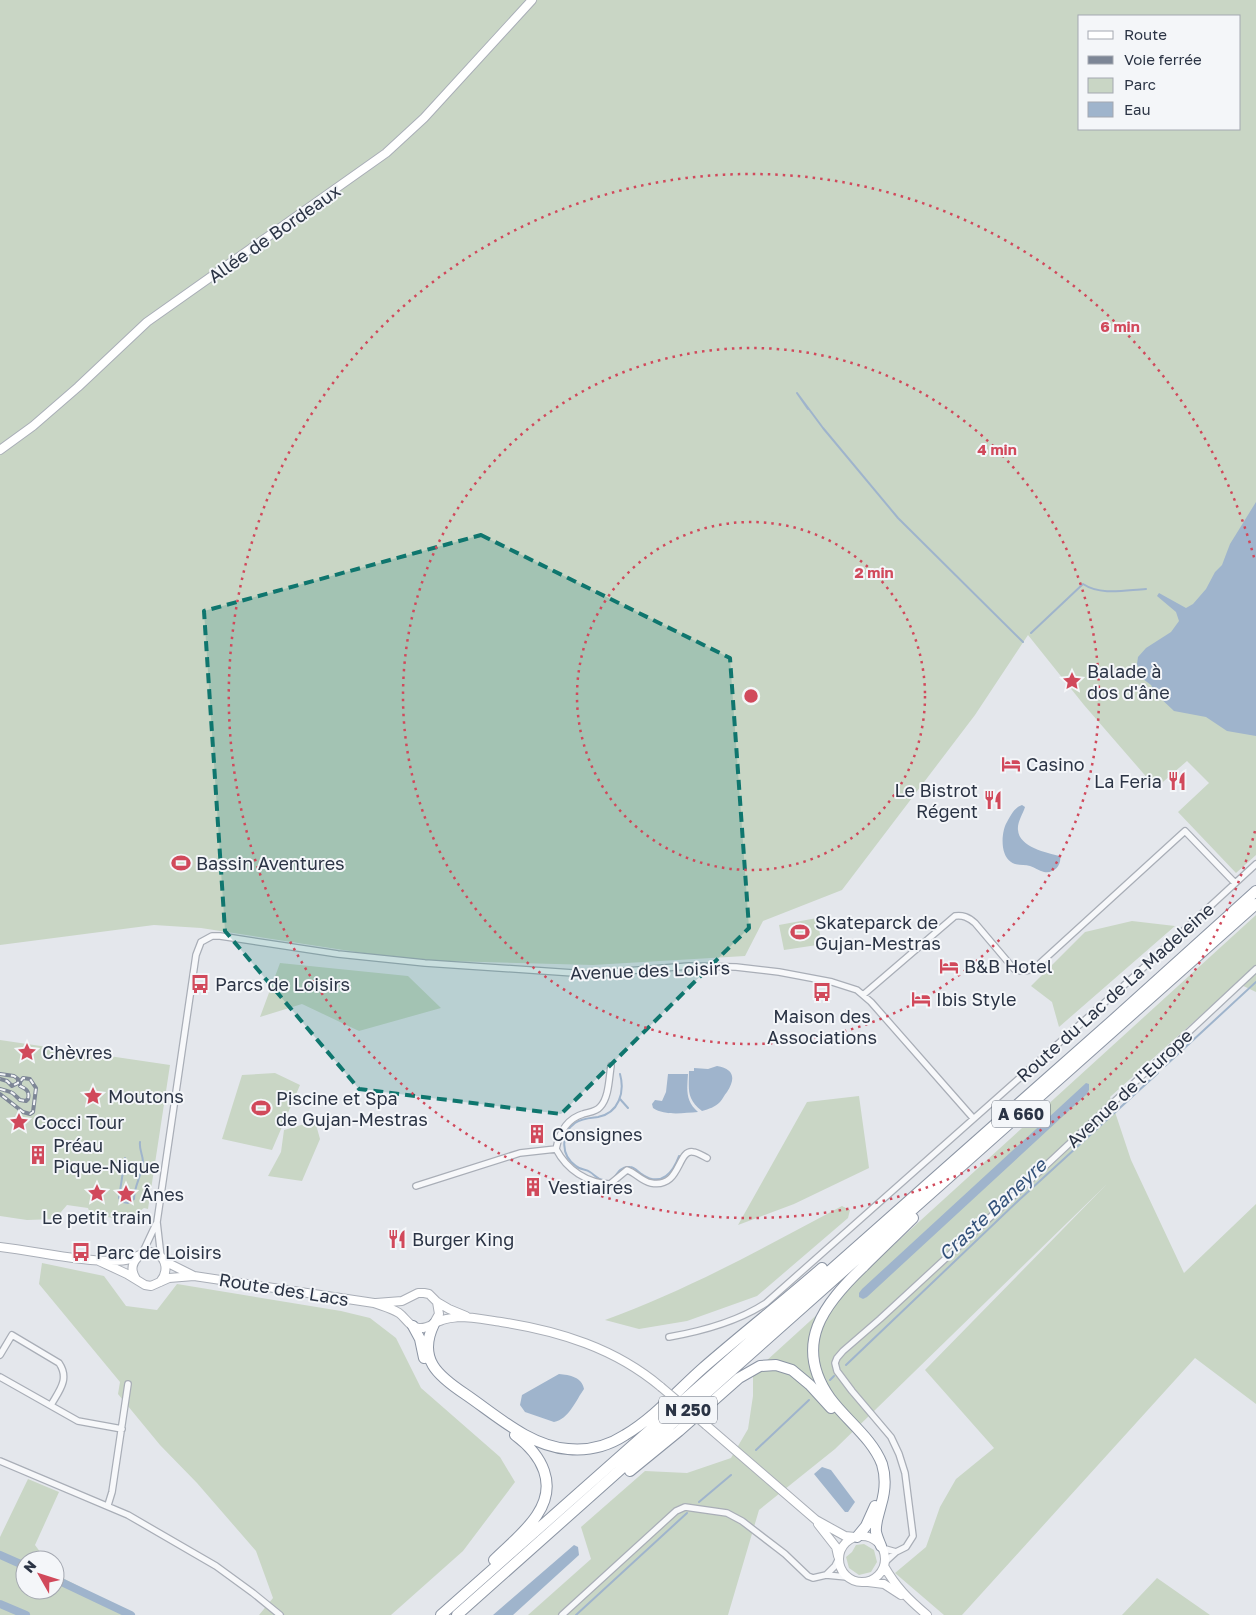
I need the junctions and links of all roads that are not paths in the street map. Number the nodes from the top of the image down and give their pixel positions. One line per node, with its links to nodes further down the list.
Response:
1 (532, 0): 2 (main road, Allée de Bordeaux)
2 (0, 450)
3 (1256, 864): 4 (street, Route du Lac de La Madeleine)
4 (1235, 883): 8 (street); 11 (street, Route du Lac de La Madeleine)
5 (1256, 891): 15 (highway, A 660)
6 (1256, 904): 10 (highway, A 660)
7 (1256, 969): 43 (street, Avenue de l'Europe)
8 (863, 995): 11 (street); 16 (street, Avenue des Loisirs)
9 (611, 1066): 12 (street)
10 (1049, 1089): 29 (highway, A 660); 42 (highway)
11 (973, 1118): 31 (street, Route du Lac de La Madeleine)
12 (556, 1149): 13 (street); 14 (street)
13 (707, 1158)
14 (416, 1186)
15 (902, 1206): 30 (highway); 52 (highway, A 660)
16 (157, 1222): 18 (street, Avenue des Loisirs); 19 (street, Avenue des Loisirs)
17 (0, 1247): 20 (main road, Route des Lacs)
18 (140, 1255): 19 (main road, Route des Lacs); 20 (main road, Route des Lacs); 22 (main road)
19 (162, 1259): 21 (main road, Route des Lacs); 23 (main road)
20 (99, 1261): 22 (main road, Route des Lacs)
21 (194, 1276): 23 (main road, Route des Lacs); 26 (main road, Route des Lacs)
22 (136, 1279): 23 (main road, Route des Lacs)
23 (160, 1282)
24 (408, 1299): 25 (main road, Route des Lacs); 26 (main road, Route des Lacs); 28 (main road)
25 (437, 1302): 27 (main road, Route des Lacs); 30 (main road)
26 (374, 1303): 28 (main road, Route des Lacs)
27 (472, 1318): 30 (main road, Route des Lacs); 40 (main road, Route des Lacs, bridge)
28 (409, 1322): 30 (main road, Route des Lacs); 51 (highway)
29 (785, 1323): 38 (highway, N 250)
30 (434, 1324)
31 (670, 1337)
32 (0, 1355): 35 (street)
33 (0, 1377): 35 (street)
34 (128, 1384): 36 (street)
35 (50, 1405): 36 (street)
36 (122, 1429): 39 (street)
37 (0, 1461): 39 (street)
38 (591, 1496): 41 (highway); 53 (highway, N 250)
39 (108, 1505): 50 (street)
40 (816, 1520): 41 (main road, Route des Lacs); 44 (main road, Route des Lacs)
41 (856, 1537): 42 (main road); 44 (main road)
42 (881, 1547): 43 (street); 45 (main road)
43 (896, 1552): 45 (street, Avenue de l'Europe)
44 (839, 1558): 46 (street); 47 (main road)
45 (884, 1564): 48 (main road); 49 (main road)
46 (826, 1575): 47 (street); 54 (street)
47 (847, 1577): 48 (main road)
48 (866, 1582): 49 (main road)
49 (911, 1601): 55 (main road)
50 (280, 1615)
51 (436, 1615)
52 (440, 1615)
53 (457, 1615)
54 (562, 1615)
55 (927, 1615)

